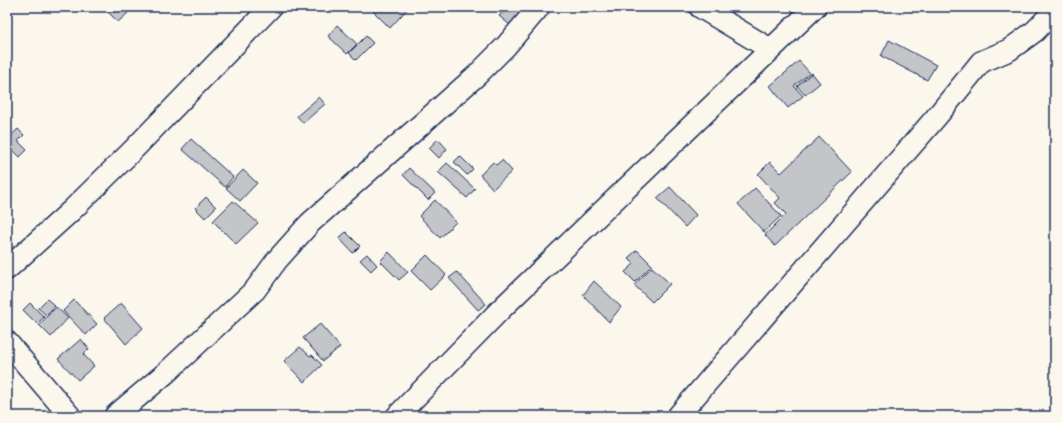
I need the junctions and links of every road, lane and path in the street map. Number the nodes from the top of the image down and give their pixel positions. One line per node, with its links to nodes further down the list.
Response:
1 (271, 7): 7 (street)
2 (539, 7): 10 (street)
3 (700, 7): 6 (street)
4 (815, 7): 6 (street)
5 (1055, 10): 12 (street)
6 (770, 49): 11 (street)
7 (7, 269)
8 (7, 342): 9 (street)
9 (70, 416)
10 (115, 416)
11 (398, 416)
12 (678, 416)

